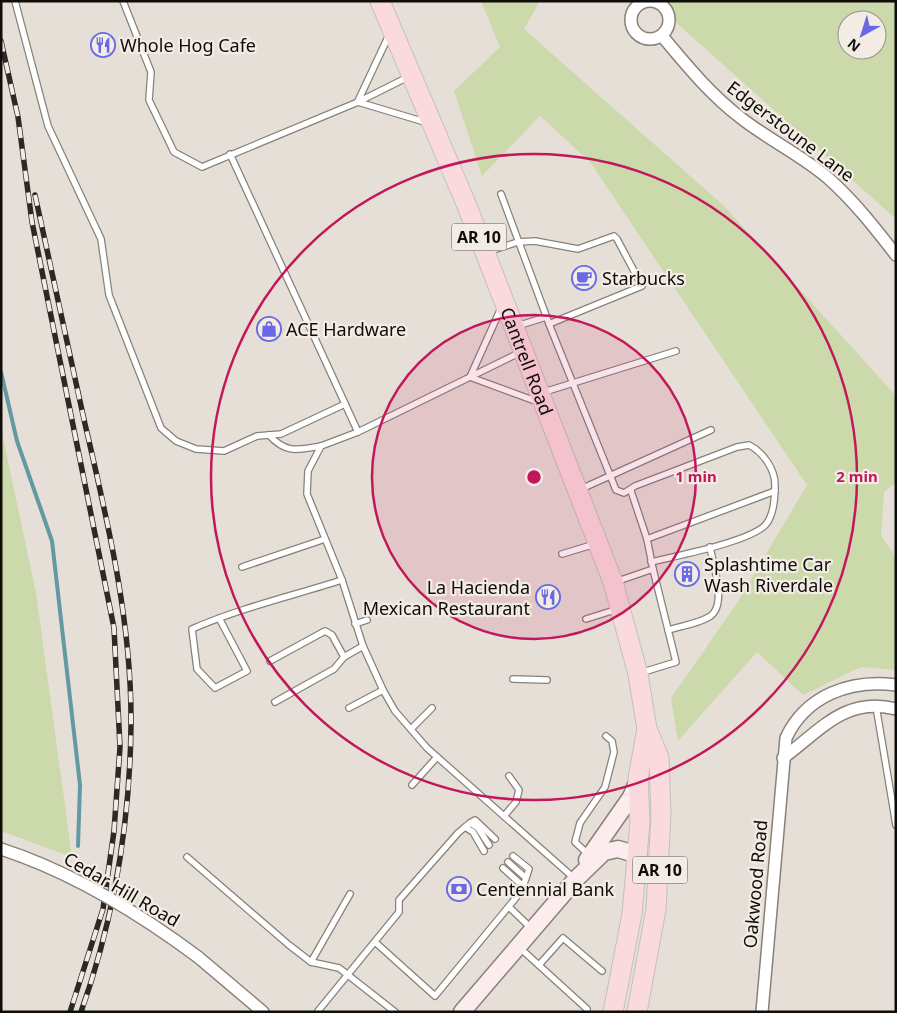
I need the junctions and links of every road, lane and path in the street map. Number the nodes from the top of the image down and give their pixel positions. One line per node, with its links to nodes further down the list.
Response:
1 (16, 1): 26 (lane)
2 (123, 1): 9 (lane)
3 (380, 1): 4 (main road, Cantrell Road / AR 10)
4 (392, 28): 6 (main road, Cantrell Road / AR 10); 7 (lane)
5 (662, 36): 13 (street, Edgerstoune Lane)
6 (413, 75): 7 (lane); 8 (main road, Cantrell Road / AR 10)
7 (358, 102): 8 (lane); 9 (lane)
8 (432, 124): 12 (main road, Cantrell Road / AR 10)
9 (230, 154): 23 (lane)
10 (502, 194): 11 (lane)
11 (518, 242): 12 (lane); 15 (lane); 16 (lane)
12 (485, 252): 14 (main road, Cantrell Road / AR 10)
13 (896, 255)
14 (504, 301): 17 (main road, Cantrell Road / AR 10); 20 (lane)
15 (546, 317): 16 (lane); 17 (lane)
16 (549, 324): 21 (lane)
17 (513, 328): 18 (main road, Cantrell Road / AR 10)
18 (523, 351): 20 (lane); 22 (main road, Cantrell Road / AR 10)
19 (676, 351): 21 (lane)
20 (470, 377): 22 (lane); 25 (lane)
21 (574, 384): 22 (lane); 28 (lane)
22 (541, 398): 31 (main road, Cantrell Road / AR 10)
23 (345, 404): 25 (lane); 26 (lane)
24 (711, 430): 28 (lane)
25 (358, 432): 27 (lane)
26 (269, 435): 27 (lane)
27 (321, 446): 32 (lane)
28 (609, 475): 29 (lane); 31 (lane)
29 (631, 491): 30 (lane); 33 (lane)
30 (775, 491): 33 (lane); 35 (lane)
31 (577, 492): 34 (main road, Cantrell Road / AR 10)
32 (325, 539): 38 (lane); 39 (lane)
33 (647, 539): 37 (lane)
34 (597, 543): 36 (lane); 40 (main road, Cantrell Road / AR 10)
35 (710, 547): 37 (lane); 46 (lane)
36 (562, 554)
37 (652, 565): 40 (lane); 46 (lane)
38 (242, 567)
39 (342, 580): 42 (lane); 45 (lane)
40 (612, 582): 41 (main road, Cantrell Road / AR 10)
41 (620, 608): 43 (lane); 50 (main road, Cantrell Road / AR 10)
42 (220, 618): 42 (lane)
43 (586, 619)
44 (368, 620): 45 (lane)
45 (355, 624): 47 (lane)
46 (668, 630): 50 (lane)
47 (363, 646): 48 (lane); 54 (lane)
48 (344, 657): 49 (lane); 55 (lane)
49 (270, 661)
50 (638, 674): 61 (main road, Cantrell Road / AR 10)
51 (513, 679): 52 (lane)
52 (546, 680)
53 (896, 685): 64 (street, Oakwood Road)
54 (382, 690): 57 (lane); 60 (lane)
55 (275, 702)
56 (876, 706): 59 (street); 64 (street); 70 (lane)
57 (349, 708)
58 (432, 708): 60 (lane)
59 (896, 709)
60 (411, 729): 63 (lane)
61 (647, 729): 66 (main road, Cantrell Road / AR 10); 99 (main road, Cantrell Road / AR 10)
62 (606, 736): 77 (lane)
63 (437, 757): 67 (lane); 68 (lane)
64 (783, 758): 100 (street, Oakwood Road)
65 (509, 776): 68 (lane)
66 (638, 778): 75 (main road, Cantrell Road / AR 10); 77 (street)
67 (412, 785)
68 (504, 816): 82 (lane)
69 (467, 825): 71 (lane); 72 (lane); 74 (lane); 87 (lane)
70 (896, 825)
71 (495, 839)
72 (489, 845)
73 (1, 849): 94 (street, Cedar Hill Road, bridge)
74 (484, 851)
75 (638, 855): 82 (street); 98 (main road, Cantrell Road / AR 10)
76 (513, 856): 81 (lane)
77 (590, 856): 82 (street)
78 (187, 857): 89 (lane)
79 (508, 862): 81 (lane)
80 (503, 868): 83 (lane)
81 (526, 878): 83 (lane)
82 (576, 879): 86 (street)
83 (524, 886): 85 (lane)
84 (350, 894): 89 (lane)
85 (509, 907): 86 (lane); 87 (lane)
86 (533, 929): 88 (street)
87 (375, 942): 92 (lane)
88 (518, 947): 90 (lane); 96 (street)
89 (311, 962): 92 (lane)
90 (539, 966): 91 (lane); 97 (lane)
91 (602, 971)
92 (349, 975): 93 (lane); 95 (lane)
93 (318, 1011)
94 (263, 1012)
95 (395, 1012)
96 (462, 1012)
97 (587, 1012)
98 (613, 1012)
99 (637, 1012)
100 (762, 1012)

